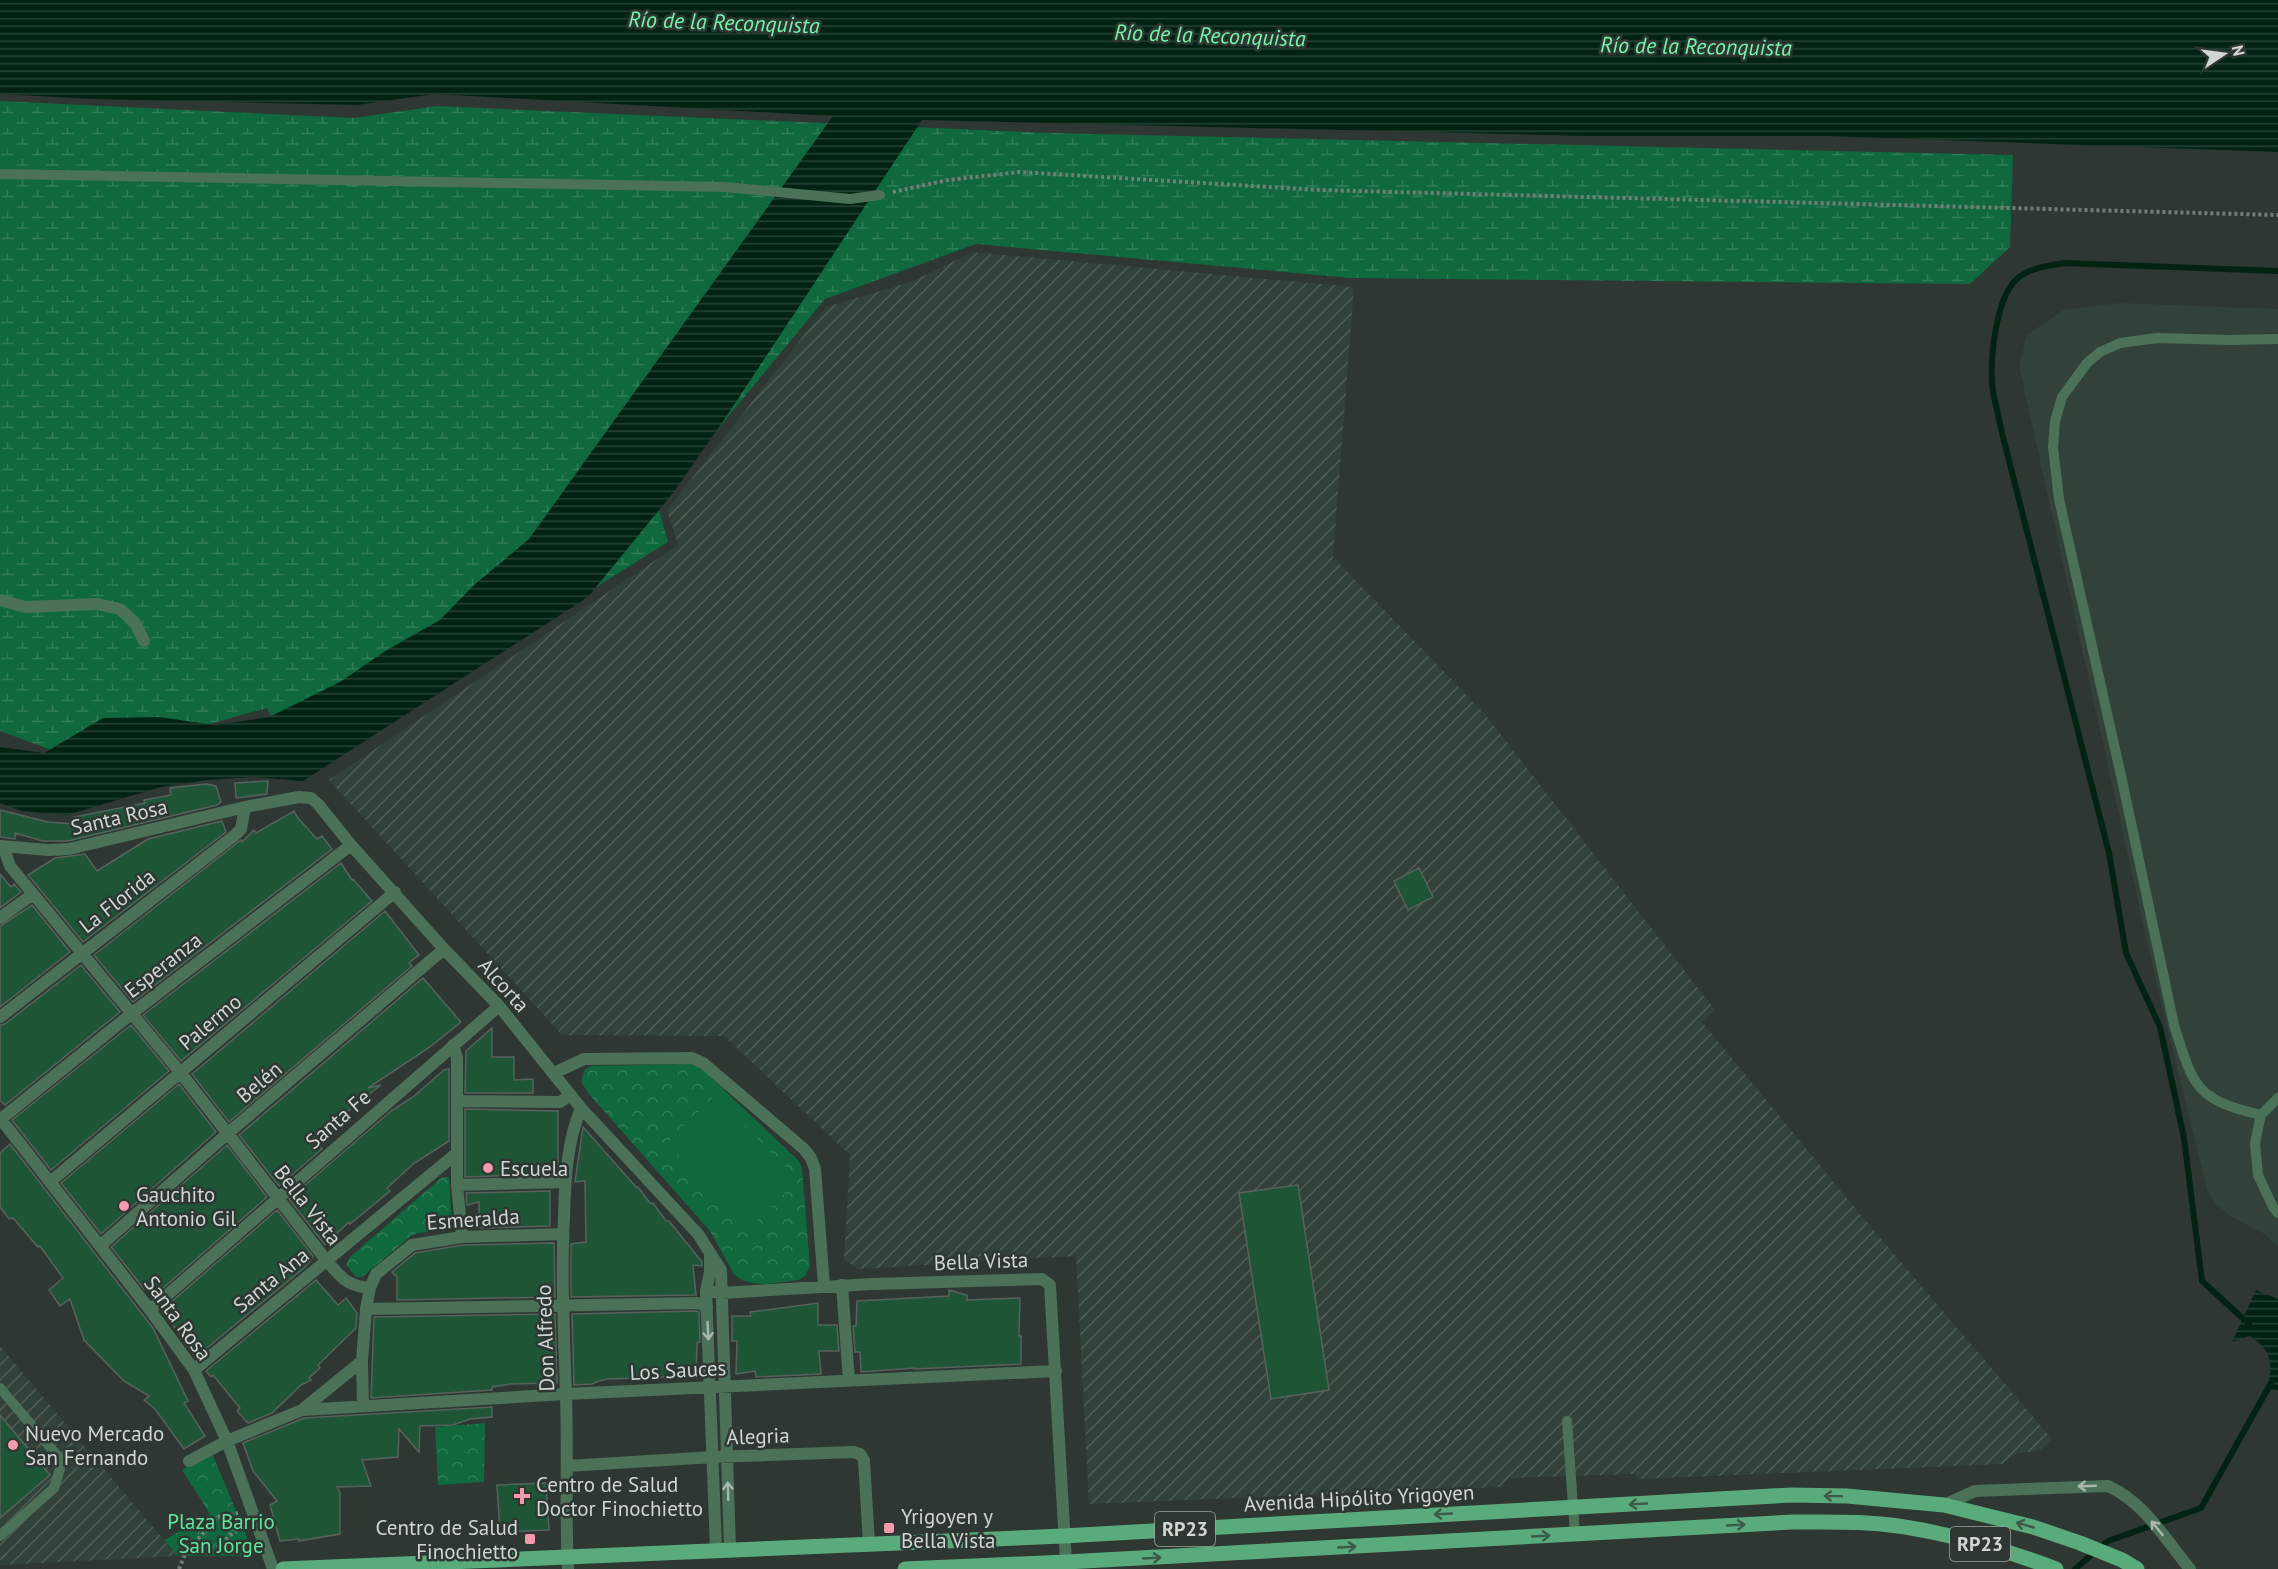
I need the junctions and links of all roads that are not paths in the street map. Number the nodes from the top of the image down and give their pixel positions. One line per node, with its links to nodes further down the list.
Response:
1 (0, 174): 2 (lane)
2 (880, 195)
3 (2278, 339): 24 (lane)
4 (0, 600): 5 (street)
5 (144, 641)
6 (245, 807): 7 (street, Alcorta); 8 (street, Santa Rosa); 13 (street, La Florida)
7 (351, 845): 9 (street, Alcorta); 15 (street, Esperanza)
8 (2, 846): 10 (street, Bella Vista)
9 (395, 892): 12 (street, Alcorta); 18 (street, Palermo)
10 (33, 894): 11 (street); 13 (street, Bella Vista)
11 (0, 918)
12 (444, 949): 14 (street, Alcorta); 26 (street, Belén)
13 (81, 954): 15 (street, Bella Vista); 16 (street, La Florida)
14 (499, 1006): 17 (street, Santa Fe); 19 (street, Alcorta)
15 (131, 1014): 18 (street, Bella Vista); 25 (street, Esperanza)
16 (0, 1017)
17 (453, 1045): 22 (street); 31 (street, Santa Fe)
18 (180, 1072): 26 (street, Bella Vista); 28 (street, Palermo)
19 (554, 1072): 20 (street, Alcorta); 38 (street)
20 (571, 1095): 22 (street); 23 (street, Alcorta)
21 (2278, 1098): 24 (lane)
22 (458, 1101): 27 (street)
23 (582, 1108): 29 (street, Don Alfredo); 36 (street, Alcorta)
24 (2260, 1115): 32 (lane)
25 (1, 1119): 28 (street, Santa Rosa)
26 (227, 1134): 31 (street, Bella Vista); 35 (street, Belén)
27 (457, 1153): 30 (street); 37 (street, Santa Ana)
28 (50, 1182): 35 (street, Santa Rosa)
29 (565, 1182): 30 (street); 33 (street, Don Alfredo)
30 (457, 1185): 34 (street)
31 (276, 1197): 37 (street, Bella Vista); 46 (street, Santa Fe)
32 (2278, 1213)
33 (563, 1234): 34 (street, Esmeralda); 43 (street, Don Alfredo)
34 (462, 1237): 40 (street, Esmeralda)
35 (100, 1246): 46 (street, Santa Rosa)
36 (709, 1252): 41 (street, Alcorta); 42 (street, Alcorta)
37 (326, 1260): 40 (street, Bella Vista); 48 (street, Santa Ana)
38 (824, 1286): 39 (street, Bella Vista); 42 (street, Bella Vista)
39 (842, 1286): 49 (street, Bella Vista); 50 (street)
40 (370, 1288): 45 (street)
41 (706, 1291): 42 (street, Bella Vista); 44 (street, Alcorta)
42 (721, 1293): 52 (street, Alcorta)
43 (562, 1305): 44 (street); 45 (street); 54 (street, Don Alfredo)
44 (707, 1307): 53 (street, Alcorta, one-way to 53)
45 (366, 1309): 47 (street)
46 (150, 1310): 48 (street, Santa Rosa)
47 (362, 1361): 55 (street); 56 (street, Los Sauces)
48 (194, 1370): 58 (street, Santa Rosa)
49 (1056, 1371): 50 (street, Los Sauces); 66 (street, Bella Vista)
50 (849, 1381): 52 (street, Los Sauces)
51 (0, 1388): 65 (lane)
52 (725, 1388): 53 (street, Los Sauces); 59 (street, Alcorta)
53 (710, 1389): 54 (street, Los Sauces); 59 (street, Alcorta)
54 (566, 1394): 55 (street, Los Sauces); 61 (street, Don Alfredo)
55 (363, 1405): 56 (street, Los Sauces)
56 (302, 1410): 58 (street, Los Sauces)
57 (1567, 1421): 63 (lane)
58 (227, 1441): 60 (street, Los Sauces); 71 (street, Santa Rosa)
59 (720, 1457): 61 (street, Alegria); 67 (street, Alegria); 68 (street, Alcorta)
60 (189, 1461)
61 (567, 1466): 70 (street, Don Alfredo)
62 (1944, 1505): 63 (main road, Avenida Hipólito Yrigoyen / RP23, one-way to 63); 75 (main road, Avenida Hipólito Yrigoyen / RP23, one-way to 62); 76 (street, one-way to 62)
63 (1574, 1507): 64 (lane); 66 (main road, Avenida Hipólito Yrigoyen / RP23, one-way to 66)
64 (1575, 1534): 69 (main road, RP23, one-way to 64); 74 (main road, RP23, one-way to 74)
65 (0, 1536)
66 (1063, 1536): 67 (main road, Avenida Hipólito Yrigoyen / RP23); 69 (street, Bella Vista)
67 (869, 1544): 68 (main road, Avenida Hipólito Yrigoyen / RP23)
68 (723, 1549): 70 (main road, Avenida Hipólito Yrigoyen / RP23)
69 (1066, 1562): 73 (main road, RP23)
70 (568, 1564): 72 (main road, Avenida Hipólito Yrigoyen / RP23)
71 (273, 1569)
72 (283, 1569)
73 (905, 1569)
74 (2056, 1569)
75 (2137, 1569)
76 (2190, 1569)

